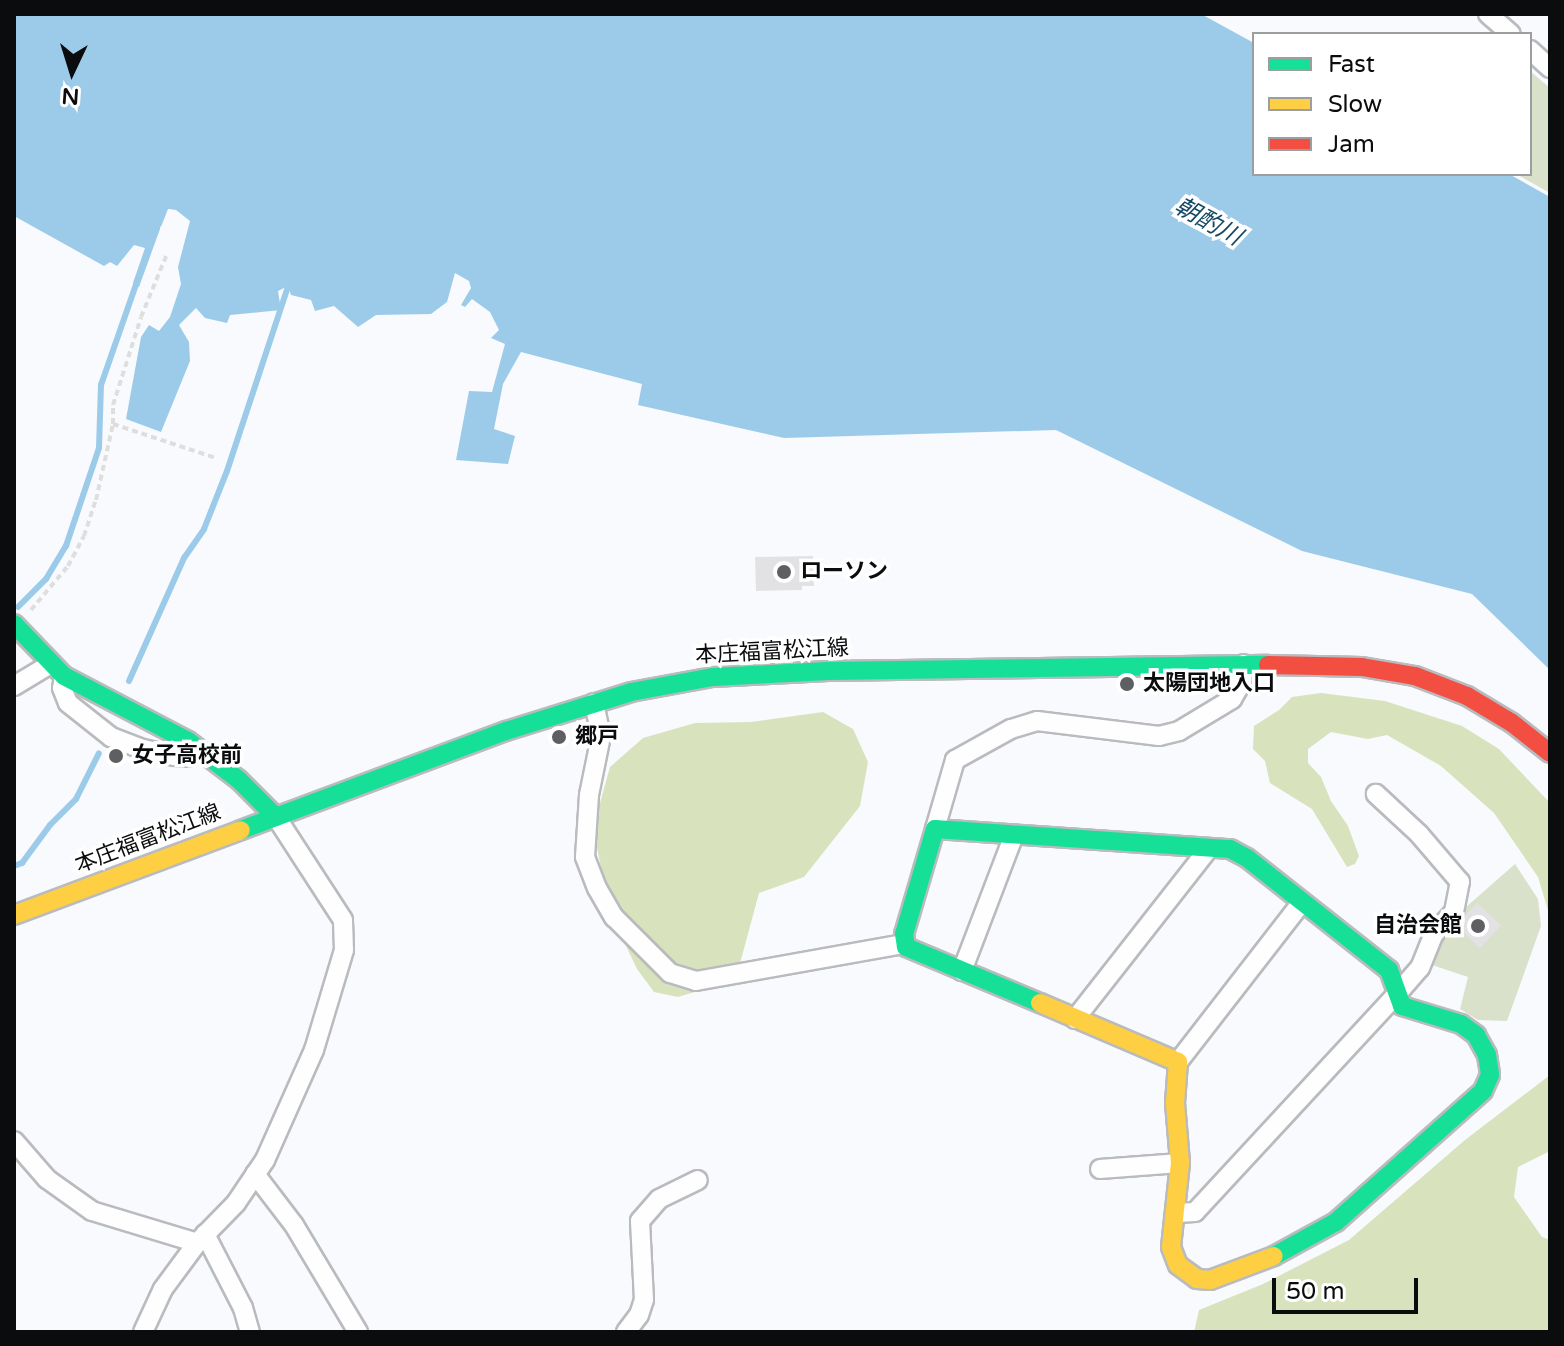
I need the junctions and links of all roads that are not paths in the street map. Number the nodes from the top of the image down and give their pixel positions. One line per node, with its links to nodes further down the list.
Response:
1 (1488, 14): 2 (street)
2 (1509, 32)
3 (1532, 52): 4 (street)
4 (1550, 68)
5 (15, 625): 7 (street)
6 (1244, 664): 9 (street, 本庄福富松江線); 11 (street, 本庄福富松江線); 14 (street)
7 (57, 671): 8 (street); 10 (street); 10 (street)
8 (14, 686)
9 (594, 703): 13 (street, 本庄福富松江線); 19 (street)
10 (203, 752): 13 (street)
11 (1550, 753)
12 (1376, 794): 21 (street)
13 (276, 817): 18 (street, 本庄福富松江線); 27 (street)
14 (935, 829): 15 (street); 19 (street)
15 (1014, 835): 16 (street); 20 (street)
16 (1209, 848): 17 (street); 22 (street)
17 (1302, 902): 21 (street); 23 (street)
18 (14, 915)
19 (903, 944): 20 (street)
20 (962, 971): 22 (street)
21 (1397, 994): 29 (street); 29 (street)
22 (1075, 1019): 23 (street)
23 (1178, 1062): 25 (street)
24 (14, 1141): 30 (street)
25 (1180, 1163): 26 (street); 29 (street)
26 (1100, 1169)
27 (255, 1174): 30 (street); 33 (street)
28 (698, 1180): 34 (street)
29 (1177, 1213)
30 (201, 1239): 31 (street); 32 (street)
31 (143, 1332)
32 (250, 1332)
33 (358, 1332)
34 (626, 1332)

